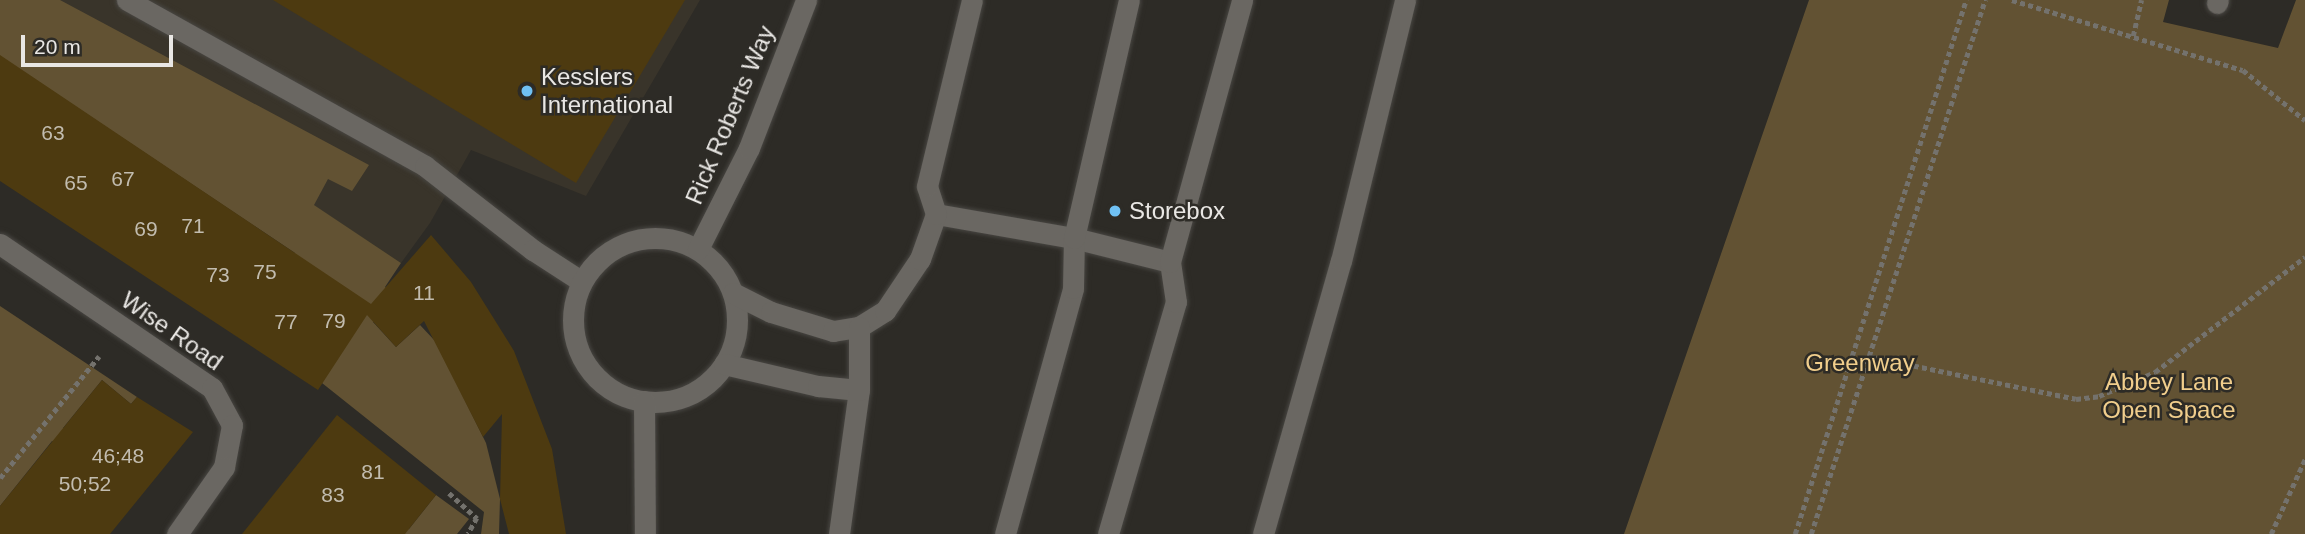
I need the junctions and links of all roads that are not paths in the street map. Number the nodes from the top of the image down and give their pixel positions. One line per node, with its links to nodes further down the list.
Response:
1 (127, 0): 12 (street)
2 (806, 0): 10 (street, Rick Roberts Way)
3 (972, 0): 7 (street)
4 (1129, 0): 8 (street)
5 (1242, 0): 11 (street)
6 (1405, 0): 23 (street)
7 (936, 214): 8 (street); 14 (street)
8 (1074, 239): 11 (street); 21 (street)
9 (0, 244): 18 (street, Wise Road)
10 (698, 249): 12 (street); 13 (street)
11 (1170, 262): 22 (street)
12 (581, 281): 17 (street)
13 (733, 293): 14 (street); 15 (street)
14 (859, 327): 16 (street)
15 (724, 364): 16 (street); 17 (street)
16 (859, 390): 20 (street)
17 (644, 401): 19 (street)
18 (177, 534)
19 (645, 534)
20 (839, 534)
21 (1005, 534)
22 (1108, 534)
23 (1263, 534)

